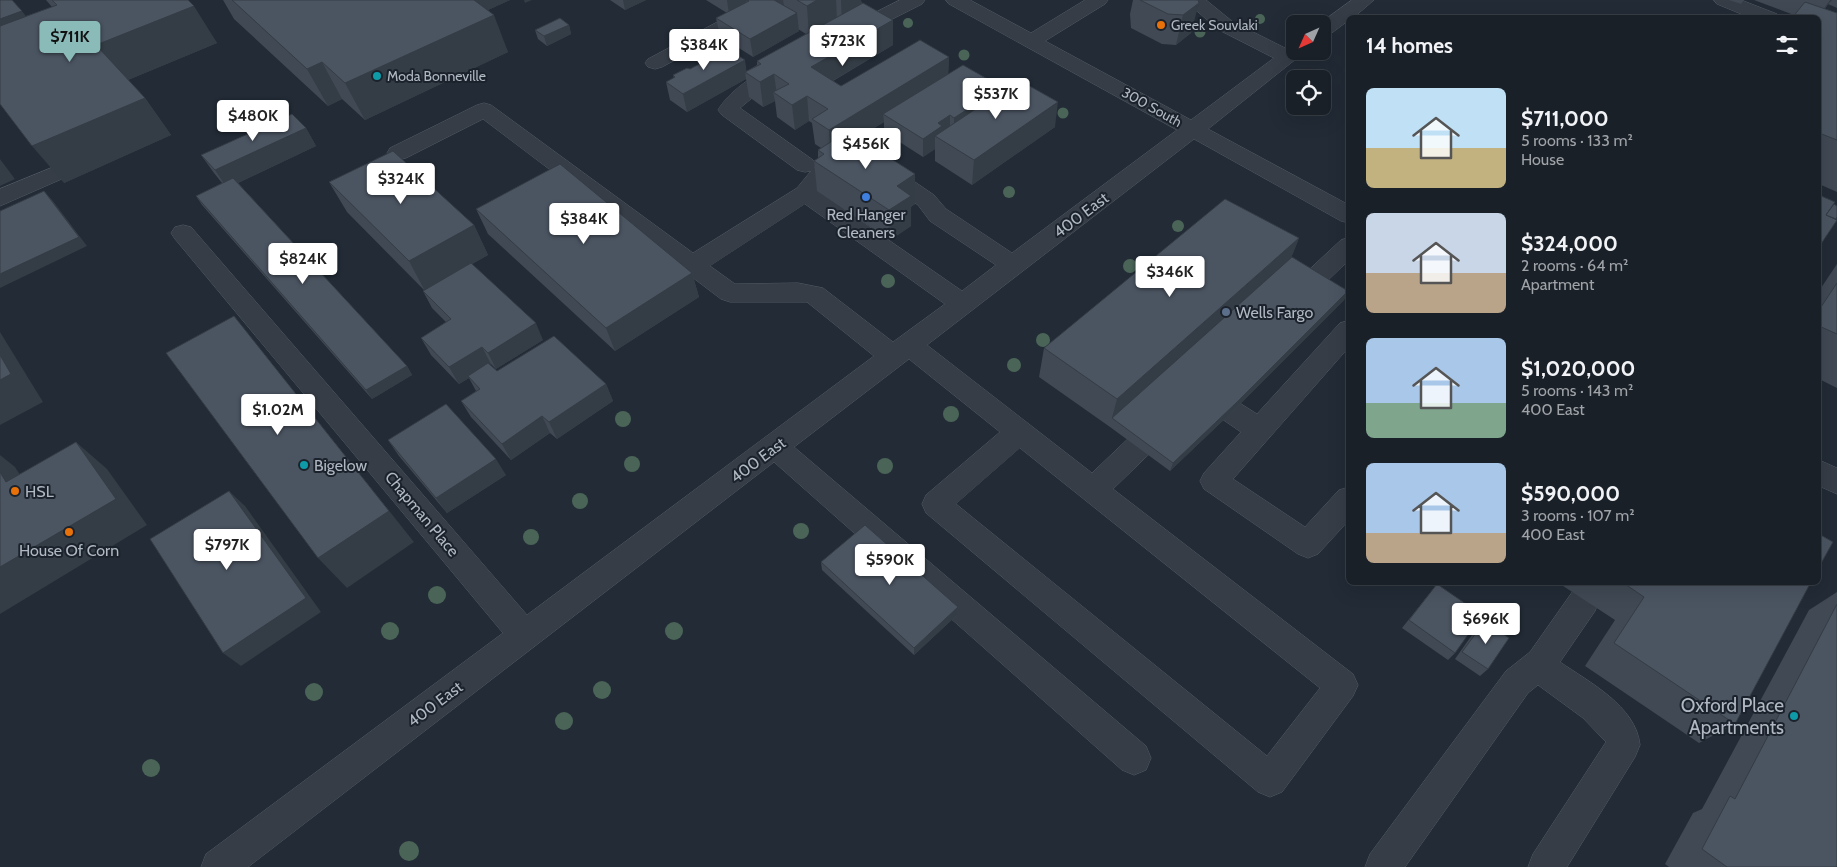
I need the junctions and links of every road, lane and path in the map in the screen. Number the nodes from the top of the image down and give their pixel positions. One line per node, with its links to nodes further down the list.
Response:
1 (785, 0): 14 (street)
2 (915, 0): 11 (street)
3 (956, 0): 10 (street, 300 South)
4 (1098, 0): 10 (street)
5 (1194, 0): 12 (street)
6 (1364, 0): 9 (street)
7 (1724, 0): 8 (street)
8 (1762, 15)
9 (1331, 24)
10 (1031, 41): 16 (street, 300 South)
11 (831, 44)
12 (1286, 51)
13 (1286, 59): 16 (street, 400 East)
14 (655, 63)
15 (796, 63): 18 (street)
16 (1192, 130): 22 (street, 300 South); 26 (street, 400 East)
17 (398, 153): 25 (street)
18 (805, 165)
19 (56, 173): 21 (street)
20 (805, 193): 25 (street); 26 (street); 27 (street)
21 (0, 198)
22 (1346, 213)
23 (183, 233): 39 (street, Chapman Place)
24 (1346, 249): 28 (street)
25 (693, 265): 30 (street)
26 (1014, 266): 27 (street, 400 East)
27 (963, 304): 30 (street, 400 East)
28 (1277, 315)
29 (1346, 333): 31 (street)
30 (901, 351): 32 (street); 33 (street, 400 East)
31 (1259, 430): 36 (street); 37 (street)
32 (1018, 432): 36 (street); 36 (street)
33 (775, 447): 39 (street, 400 East); 41 (street)
34 (1821, 473): 35 (street)
35 (1837, 482)
36 (1092, 490)
37 (1346, 503)
38 (1584, 600): 40 (street)
39 (525, 636): 42 (street, 400 East)
40 (1537, 665): 43 (street); 44 (street)
41 (1134, 758)
42 (219, 867)
43 (1383, 867)
44 (1546, 867)

